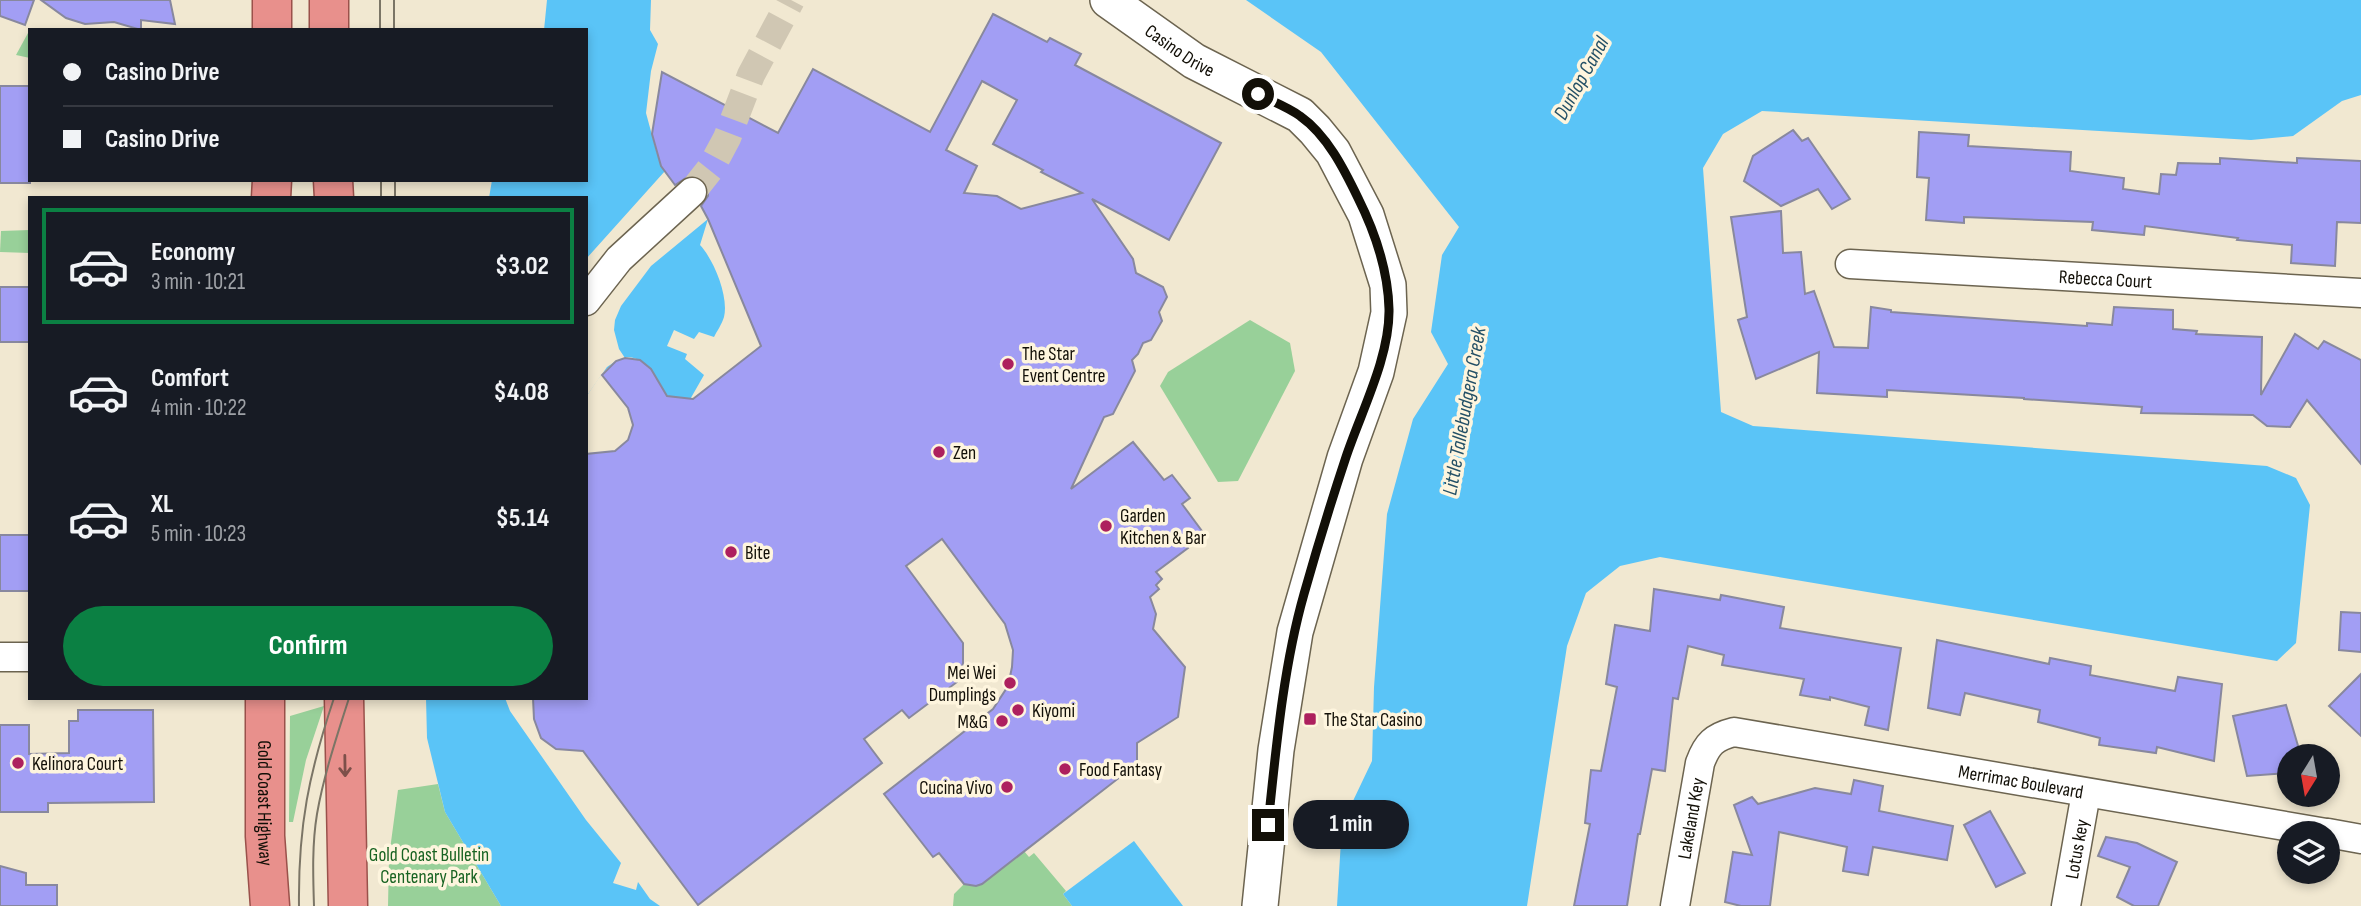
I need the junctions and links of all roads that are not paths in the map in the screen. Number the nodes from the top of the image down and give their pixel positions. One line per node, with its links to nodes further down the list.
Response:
1 (272, 0): 4 (highway)
2 (329, 0): 5 (highway)
3 (1108, 0): 21 (street, Casino Drive)
4 (272, 28)
5 (330, 28)
6 (692, 192): 9 (street)
7 (1850, 264): 8 (street, Rebecca Court)
8 (2361, 293)
9 (588, 299)
10 (0, 657): 11 (street)
11 (28, 657)
12 (265, 700): 19 (highway, Gold Coast Highway)
13 (344, 700): 20 (highway, one-way to 20)
14 (1718, 736): 15 (street, Merrimac Boulevard); 22 (street, Lakeland Key)
15 (2086, 793): 16 (street, Merrimac Boulevard); 23 (street, Lotus key)
16 (2277, 825)
17 (2340, 835): 18 (street, Merrimac Boulevard)
18 (2361, 839)
19 (270, 906)
20 (348, 906)
21 (1260, 906)
22 (1675, 906)
23 (2066, 906)

